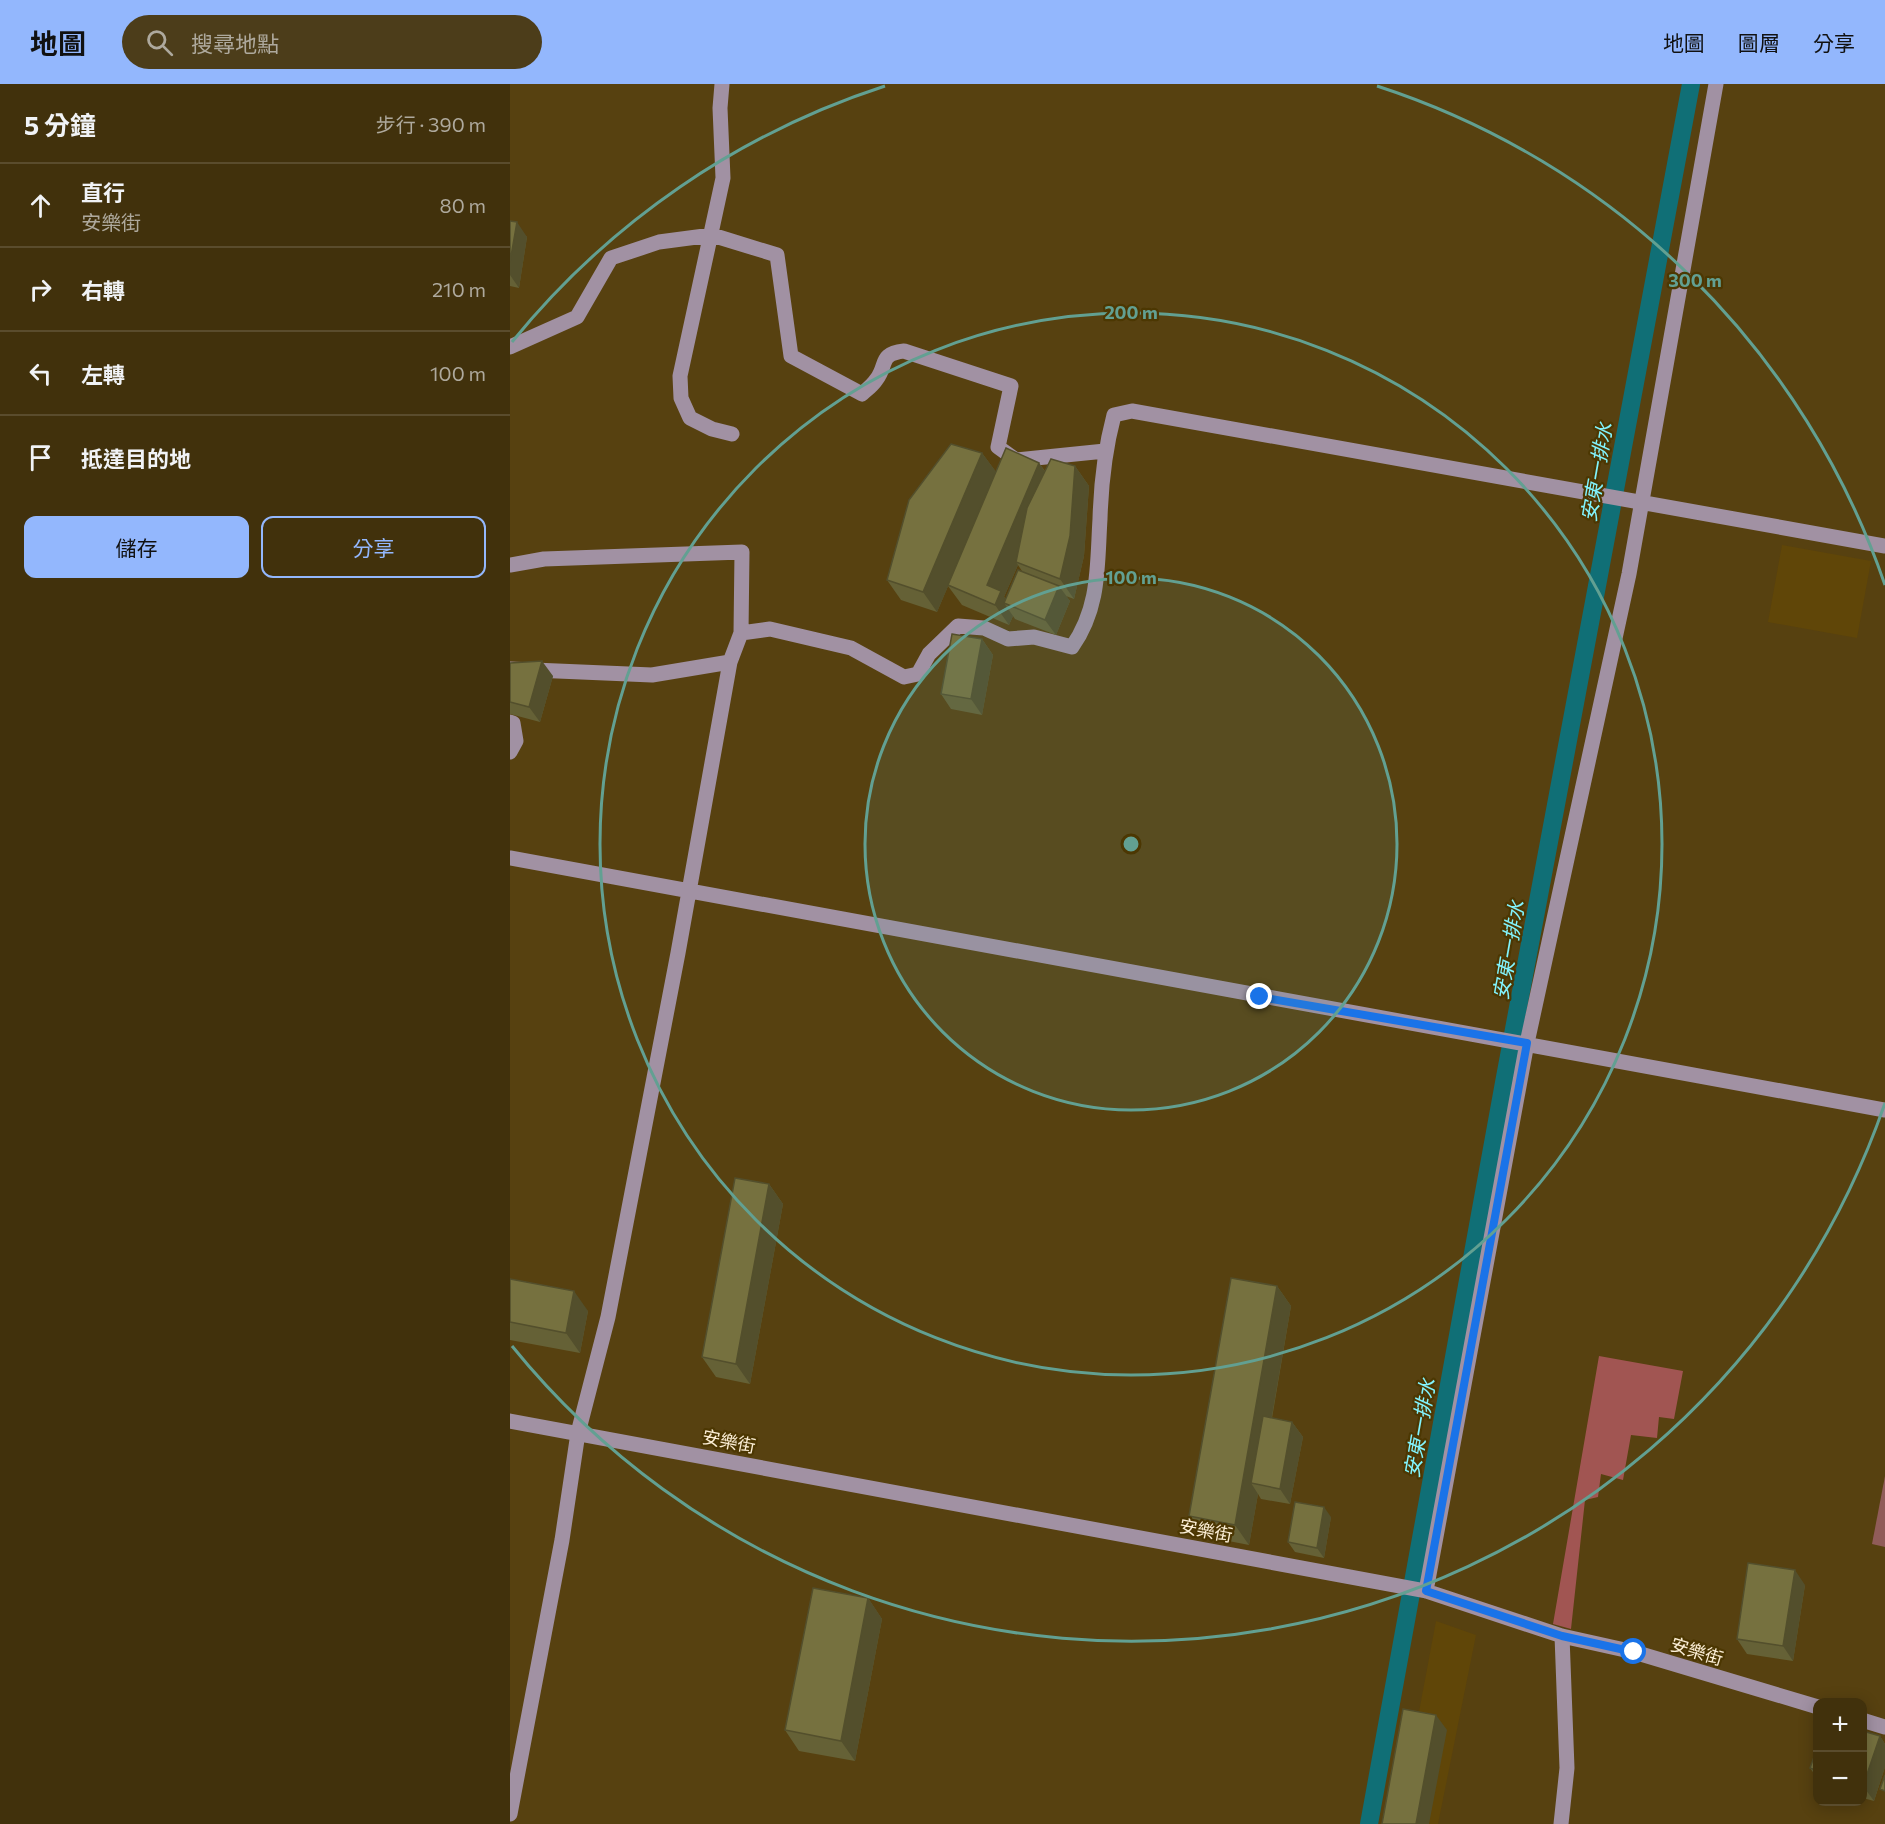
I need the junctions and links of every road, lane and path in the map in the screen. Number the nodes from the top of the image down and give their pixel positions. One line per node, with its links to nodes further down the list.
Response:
1 (722, 84): 3 (street)
2 (1716, 84): 7 (street)
3 (712, 235): 4 (street); 5 (street); 6 (street)
4 (510, 347)
5 (732, 434)
6 (1105, 452): 7 (street); 10 (street)
7 (1642, 501): 8 (street); 17 (street)
8 (1885, 546)
9 (510, 565): 10 (street)
10 (741, 633): 11 (street)
11 (730, 662): 12 (street); 16 (street)
12 (510, 669)
13 (510, 722): 14 (street)
14 (510, 752)
15 (510, 858): 16 (street)
16 (688, 890): 17 (street); 20 (street)
17 (1527, 1043): 18 (street); 21 (street)
18 (1885, 1110)
19 (510, 1420): 20 (street, 安樂街)
20 (578, 1433): 21 (street, 安樂街); 26 (street)
21 (1426, 1591): 22 (street, 安樂街)
22 (1562, 1636): 23 (street, 安樂街); 27 (street)
23 (1813, 1706)
24 (1867, 1721): 25 (street)
25 (1885, 1727)
26 (510, 1814)
27 (1561, 1824)

